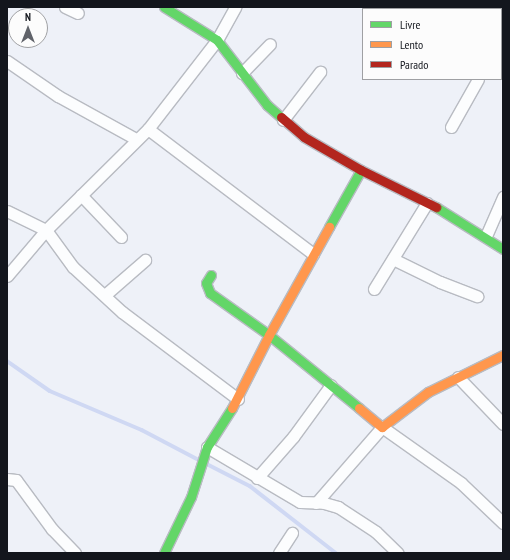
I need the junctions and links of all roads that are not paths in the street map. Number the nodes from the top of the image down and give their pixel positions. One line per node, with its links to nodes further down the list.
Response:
1 (65, 7): 4 (street)
2 (164, 7): 5 (street)
3 (235, 7): 5 (street)
4 (78, 13)
5 (217, 40): 9 (street); 13 (street)
6 (270, 44): 9 (street)
7 (7, 61): 14 (street)
8 (320, 72): 11 (street)
9 (242, 73): 11 (street)
10 (477, 80): 12 (street)
11 (283, 120): 15 (street)
12 (451, 128)
13 (148, 130): 14 (street); 24 (street)
14 (136, 139): 16 (street)
15 (361, 170): 18 (street); 24 (street)
16 (81, 195): 20 (street); 22 (street)
17 (503, 197): 21 (street)
18 (427, 203): 21 (street); 25 (street)
19 (7, 211): 20 (street)
20 (46, 230): 28 (street); 30 (street)
21 (486, 236): 23 (street)
22 (121, 237)
23 (503, 249)
24 (313, 254): 32 (street)
25 (393, 259): 29 (street); 31 (street)
26 (145, 260): 30 (street)
27 (211, 275): 32 (street)
28 (7, 276)
29 (374, 289)
30 (106, 294): 36 (street)
31 (478, 296)
32 (269, 334): 35 (street); 36 (street)
33 (503, 355): 34 (street)
34 (458, 377): 37 (street); 38 (street)
35 (331, 385): 38 (street); 40 (street)
36 (238, 399): 39 (street)
37 (503, 424)
38 (382, 427): 42 (street); 43 (street)
39 (207, 447): 40 (street); 46 (street)
40 (257, 478): 42 (street)
41 (7, 479): 45 (street)
42 (316, 503): 48 (street)
43 (503, 523)
44 (292, 534): 47 (street)
45 (75, 553)
46 (164, 553)
47 (279, 553)
48 (398, 553)

